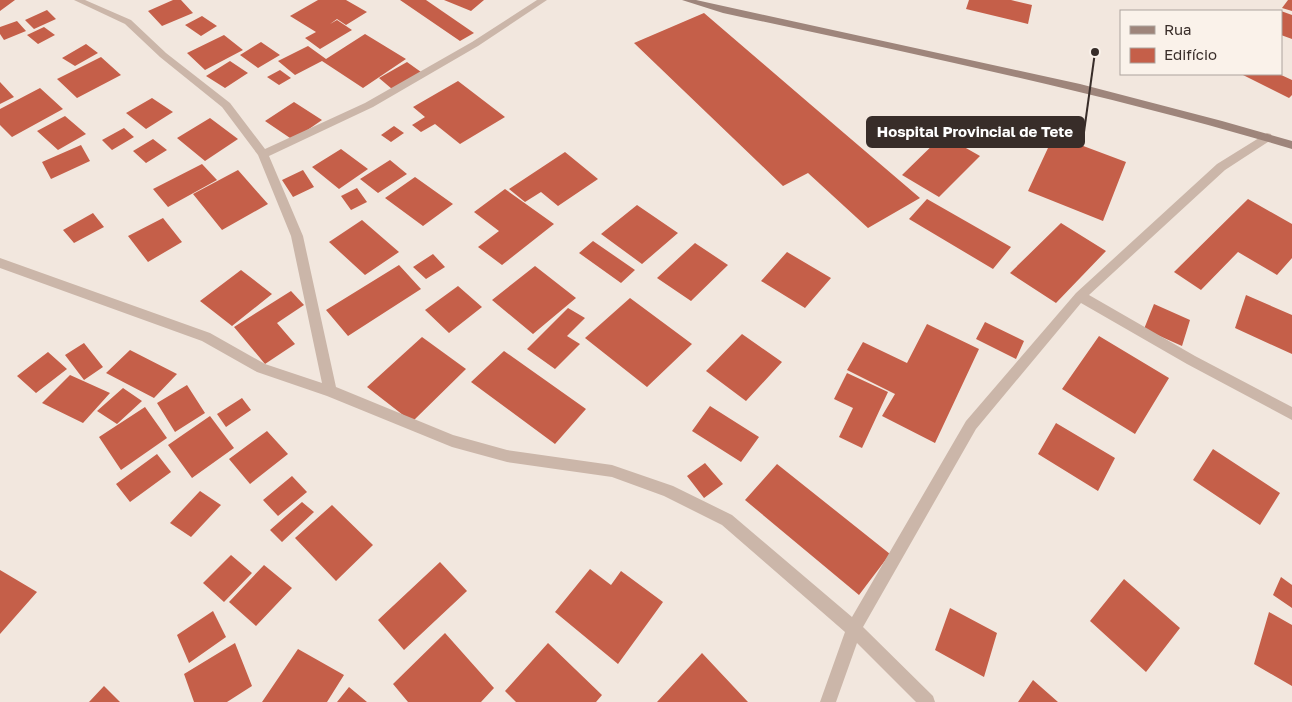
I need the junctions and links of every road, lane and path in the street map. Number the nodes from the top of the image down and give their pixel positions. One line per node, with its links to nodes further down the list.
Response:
1 (78, 0): 6 (street)
2 (543, 0): 6 (street)
3 (686, 0): 4 (street)
4 (1267, 138): 5 (street); 8 (street)
5 (1292, 145)
6 (263, 154): 9 (street)
7 (0, 262): 9 (street)
8 (1080, 296): 10 (street); 11 (street)
9 (330, 391): 11 (street)
10 (1292, 414)
11 (854, 629): 12 (street); 13 (street)
12 (828, 702)
13 (926, 702)

